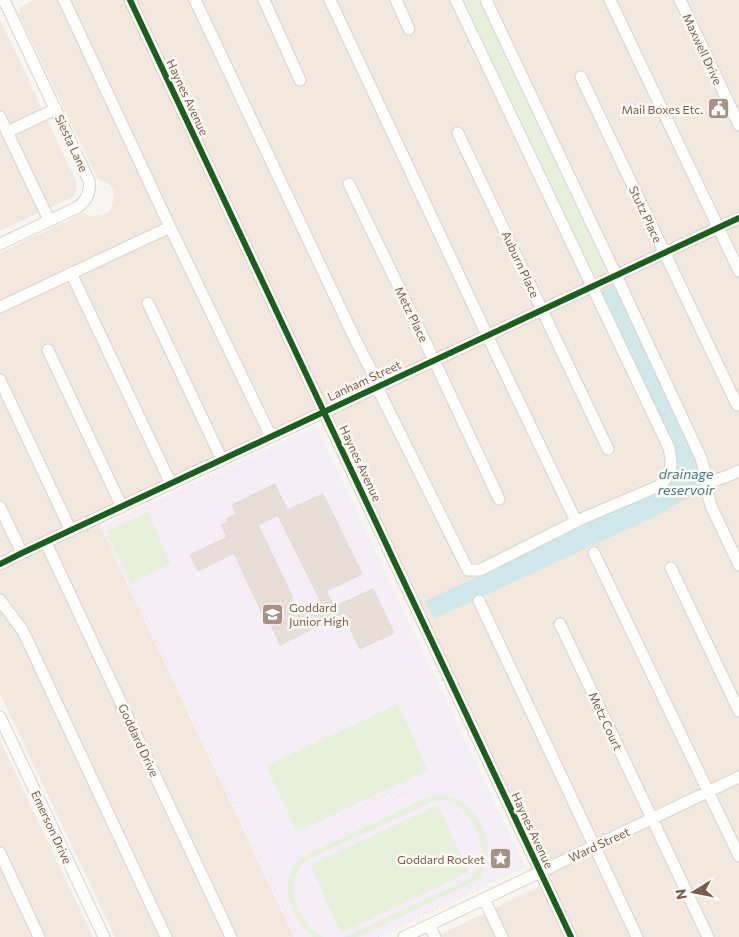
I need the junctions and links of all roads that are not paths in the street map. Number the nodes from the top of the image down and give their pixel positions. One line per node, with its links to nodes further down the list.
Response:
1 (4, 0): 15 (street, Siesta Lane)
2 (64, 0): 23 (street)
3 (130, 0): 40 (street, Haynes Avenue)
4 (195, 0): 38 (street)
5 (264, 0): 14 (street)
6 (330, 0): 34 (street)
7 (396, 0): 12 (street)
8 (456, 0): 30 (street)
9 (486, 0): 29 (street)
10 (610, 0): 24 (street)
11 (680, 0): 17 (street, Maxwell Drive)
12 (409, 29)
13 (581, 77): 26 (street, Stutz Place)
14 (300, 80)
15 (56, 109): 18 (street); 22 (street, Siesta Lane)
16 (0, 116): 18 (street)
17 (739, 125)
18 (8, 132): 22 (street)
19 (458, 132): 33 (street, Auburn Place)
20 (349, 184): 36 (street, Metz Place)
21 (739, 218): 24 (street, Lanham Street)
22 (49, 220): 25 (street, Siesta Lane)
23 (170, 227): 28 (street); 41 (street)
24 (718, 227): 26 (street, Lanham Street); 27 (street)
25 (0, 244)
26 (664, 252): 29 (street, Lanham Street); 39 (street, Stutz Place)
27 (739, 271)
28 (71, 273): 32 (street); 46 (street)
29 (616, 275): 30 (street, Lanham Street); 45 (street)
30 (591, 286): 33 (street, Lanham Street); 50 (street)
31 (148, 303): 43 (street)
32 (0, 307)
33 (542, 309): 34 (street, Lanham Street); 42 (street, Auburn Place)
34 (487, 335): 36 (street, Lanham Street); 50 (street)
35 (48, 350): 49 (street)
36 (434, 360): 38 (street, Lanham Street); 47 (street, Metz Place)
37 (0, 380): 51 (street)
38 (377, 387): 40 (street, Lanham Street); 50 (street)
39 (737, 405)
40 (324, 412): 41 (street, Lanham Street); 69 (street, Haynes Avenue)
41 (271, 437): 43 (street, Lanham Street)
42 (608, 449)
43 (222, 460): 46 (street, Lanham Street)
44 (739, 471): 45 (street)
45 (706, 482): 56 (street)
46 (171, 484): 49 (street, Lanham Street)
47 (499, 499)
48 (0, 507): 53 (street)
49 (122, 507): 51 (street, Lanham Street)
50 (576, 521)
51 (71, 531): 52 (street, Lanham Street)
52 (46, 542): 53 (street, Lanham Street); 75 (street, Goddard Drive)
53 (22, 553): 55 (street, Lanham Street)
54 (594, 553): 64 (street)
55 (0, 564)
56 (739, 565)
57 (672, 568): 61 (street)
58 (0, 600): 74 (street)
59 (479, 601): 66 (street)
60 (560, 624): 65 (street, Metz Court)
61 (739, 711)
62 (0, 717): 73 (street, Emerson Drive)
63 (739, 777): 64 (street, Ward Street)
64 (709, 792): 65 (street, Ward Street); 68 (street)
65 (652, 819): 66 (street, Ward Street); 81 (street, Metz Court)
66 (594, 846): 69 (street, Ward Street); 80 (street)
67 (0, 853): 72 (street)
68 (739, 856)
69 (541, 872): 70 (street, Ward Street); 79 (street, Haynes Avenue)
70 (484, 899): 71 (street, Ward Street); 78 (street)
71 (429, 925): 76 (street, Ward Street); 77 (street)
72 (39, 937)
73 (104, 937)
74 (166, 937)
75 (232, 937)
76 (404, 937)
77 (435, 937)
78 (502, 937)
79 (571, 937)
80 (637, 937)
81 (708, 937)

